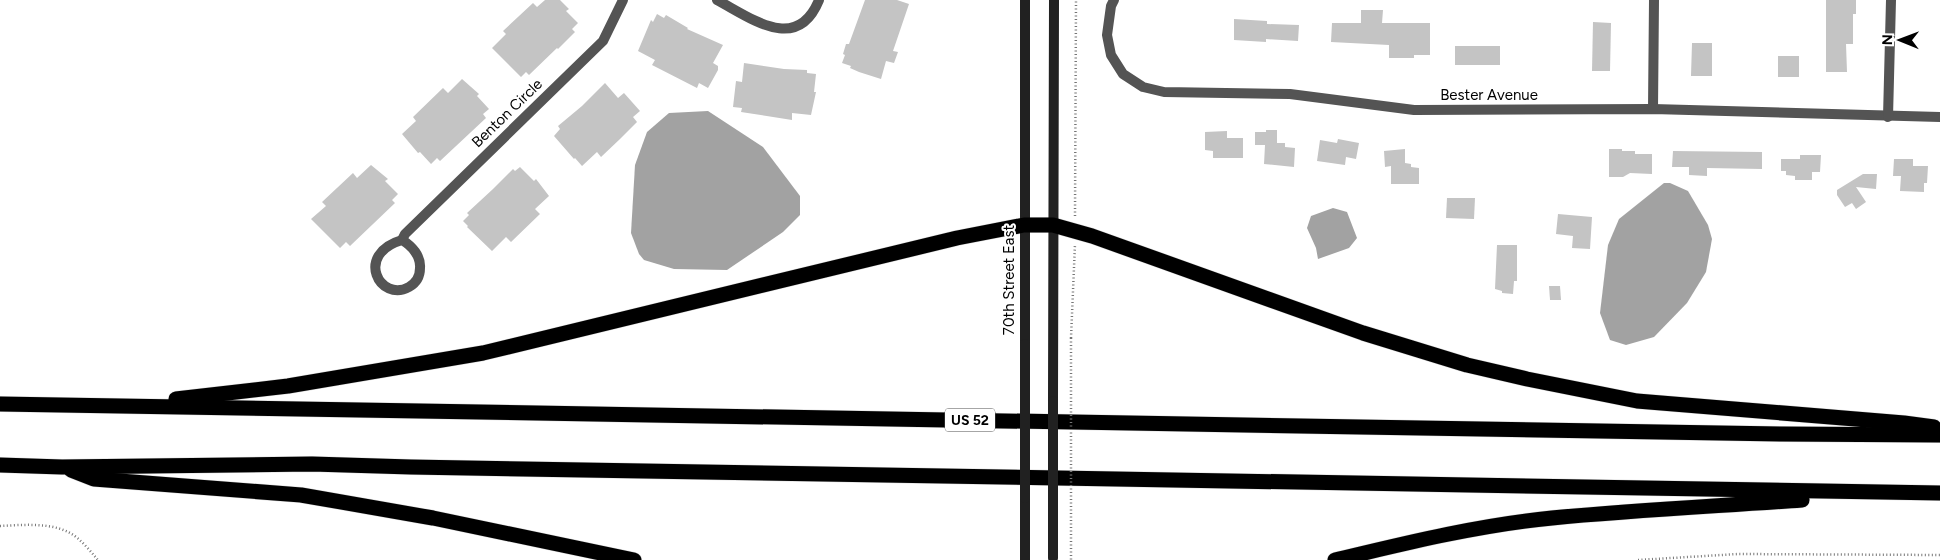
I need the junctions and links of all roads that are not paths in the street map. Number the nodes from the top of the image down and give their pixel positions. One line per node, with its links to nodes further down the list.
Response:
1 (623, 0): 14 (street, Benton Circle)
2 (717, 0): 3 (street)
3 (819, 0)
4 (1025, 0): 13 (main road, 70th Street East)
5 (1054, 0): 12 (main road)
6 (1114, 0): 9 (street, Bester Avenue)
7 (1654, 0): 9 (street)
8 (1891, 0): 10 (street)
9 (1653, 109): 10 (street, Bester Avenue)
10 (1888, 117): 11 (street, Bester Avenue)
11 (1940, 117)
12 (1053, 224): 13 (highway); 17 (highway); 23 (main road, bridge)
13 (1024, 225): 16 (highway); 25 (main road, 70th Street East, bridge)
14 (402, 240): 14 (street, Benton Circle)
15 (0, 404): 16 (highway, US 52)
16 (117, 405): 18 (highway, US 52)
17 (1940, 428)
18 (1940, 435)
19 (0, 465): 20 (highway)
20 (62, 467): 21 (highway); 24 (highway)
21 (1894, 493): 22 (highway); 26 (highway)
22 (1940, 493)
23 (1053, 559)
24 (634, 560)
25 (1025, 560)
26 (1335, 560)

